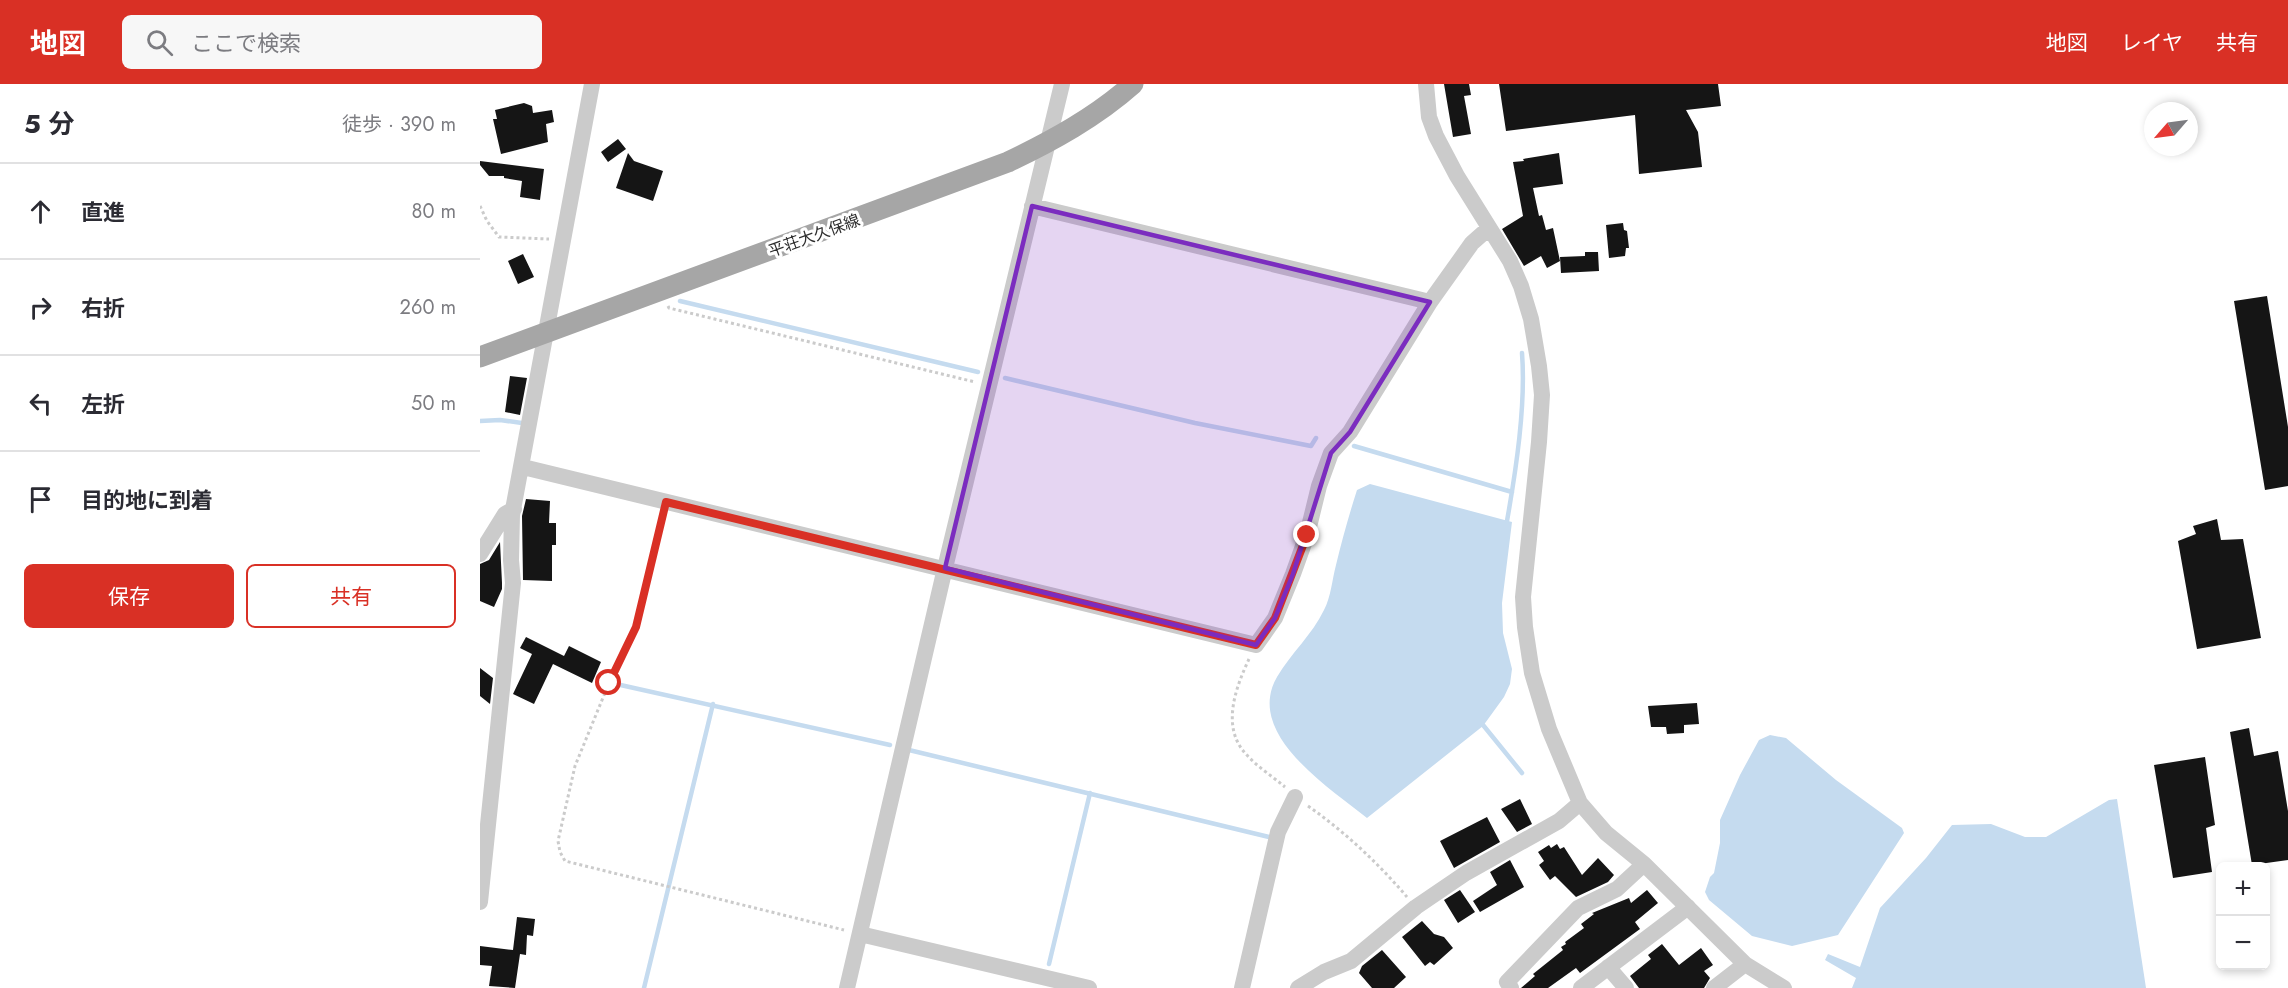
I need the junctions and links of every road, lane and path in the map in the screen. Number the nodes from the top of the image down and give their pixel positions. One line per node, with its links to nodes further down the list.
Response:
1 (592, 84): 9 (street)
2 (1062, 84): 5 (street)
3 (1133, 84): 5 (main road, 平荘大久保線)
4 (1426, 84): 8 (street)
5 (1048, 142): 7 (street); 10 (main road, 平荘大久保線)
6 (480, 206): 9 (path)
7 (1032, 206): 11 (street); 14 (street)
8 (1489, 228): 11 (street); 22 (street)
9 (563, 239): 12 (street)
10 (658, 292): 12 (main road, 平荘大久保線); 14 (path)
11 (1430, 302): 19 (street)
12 (545, 334): 13 (main road, 平荘大久保線); 15 (street)
13 (480, 357)
14 (989, 386): 19 (street)
15 (523, 467): 16 (street); 17 (street)
16 (666, 502): 19 (street); 26 (path)
17 (514, 509): 18 (street); 20 (street)
18 (480, 554)
19 (945, 568): 26 (street)
20 (486, 778): 24 (street)
21 (1295, 797): 31 (street)
22 (1580, 803): 23 (street); 32 (street)
23 (1644, 864): 25 (street); 33 (street)
24 (480, 902)
25 (1688, 907): 27 (street); 28 (street)
26 (860, 934): 29 (street); 30 (street)
27 (1745, 964): 36 (street); 37 (street)
28 (1608, 967): 34 (street); 35 (street)
29 (847, 988)
30 (1089, 988)
31 (1242, 988)
32 (1298, 988)
33 (1511, 988)
34 (1581, 988)
35 (1626, 988)
36 (1714, 988)
37 (1784, 988)

